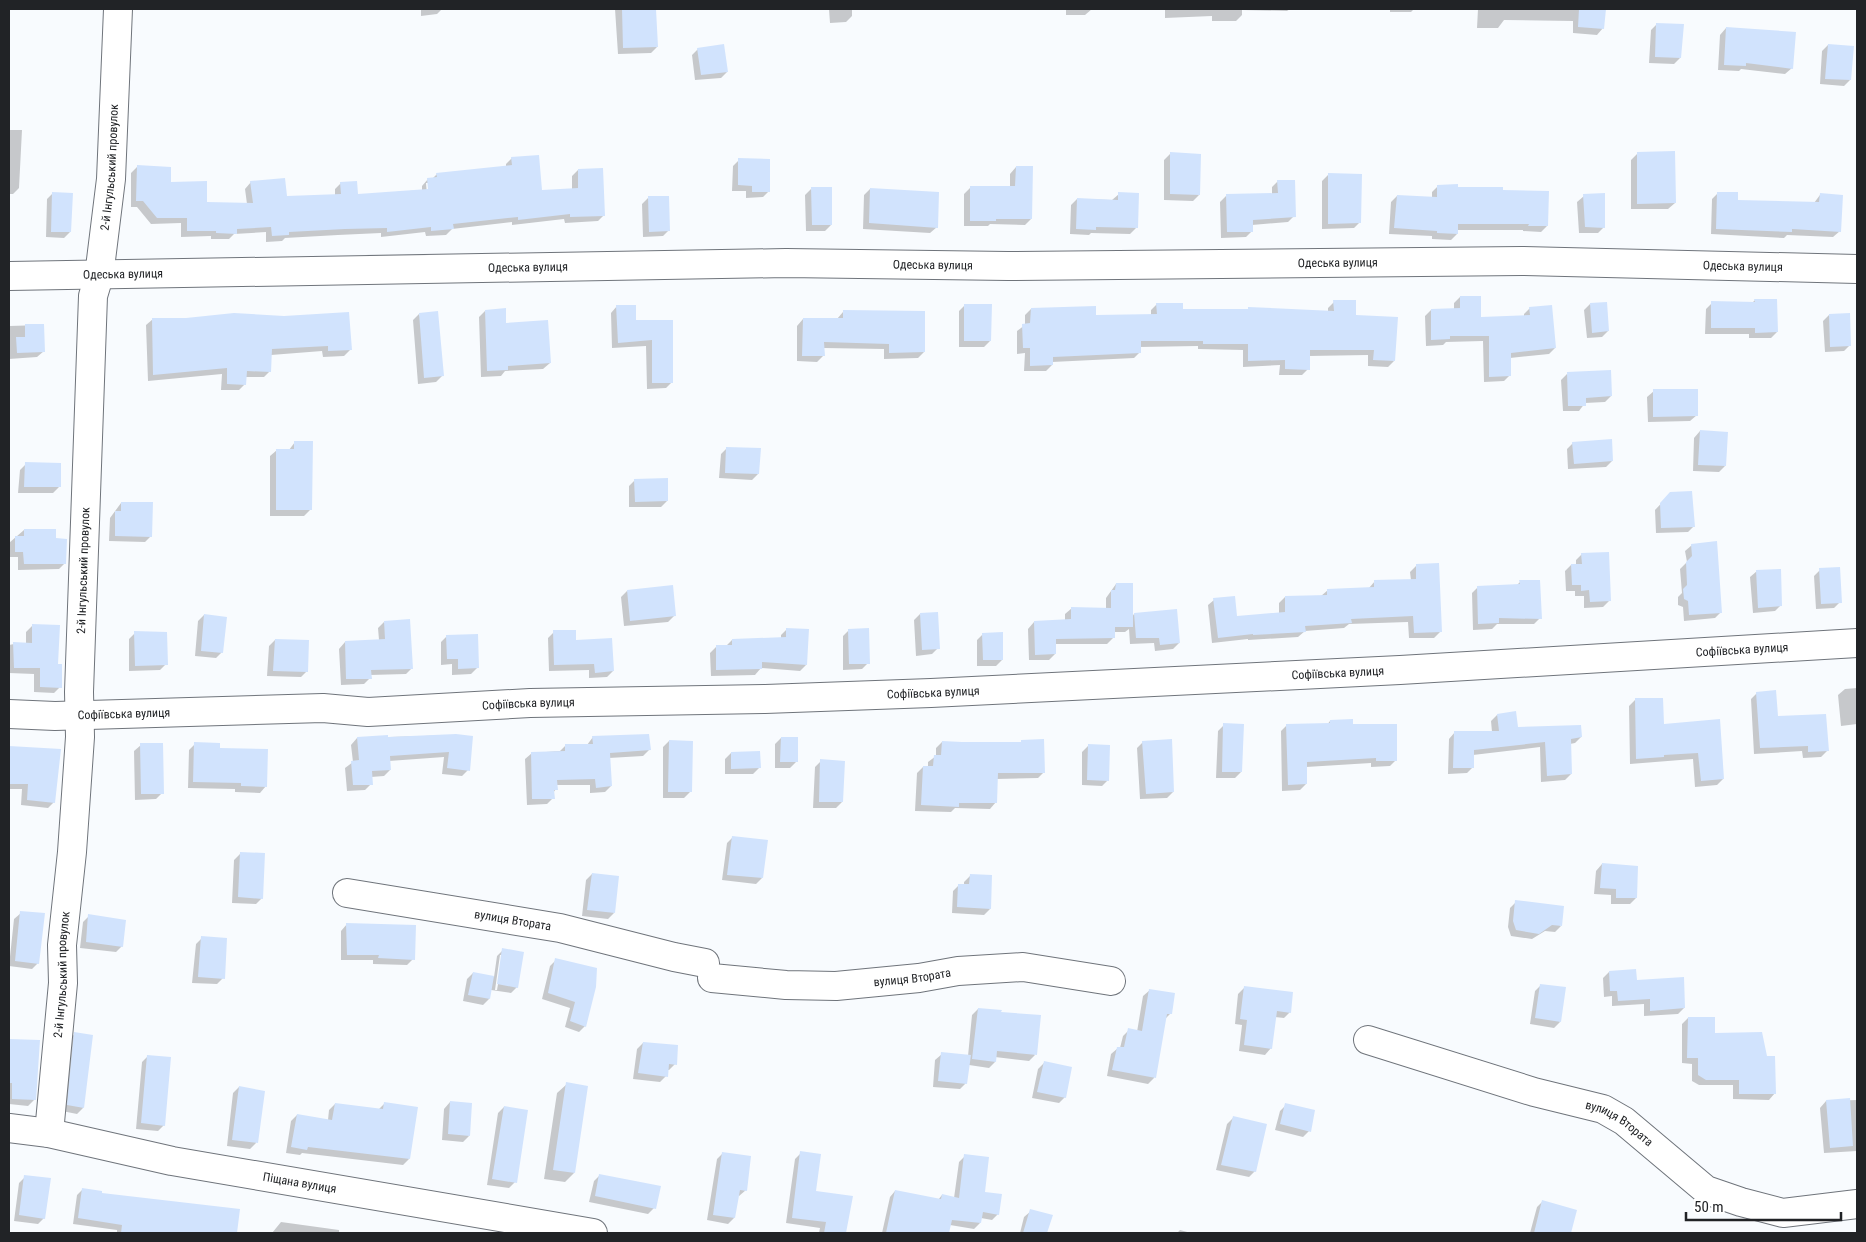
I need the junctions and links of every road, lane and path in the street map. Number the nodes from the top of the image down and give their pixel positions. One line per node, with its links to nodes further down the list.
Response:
1 (118, 9): 4 (street, 2-й Інгульський провулок)
2 (1857, 269): 4 (street, Одеська вулиця)
3 (9, 276): 4 (street, Одеська вулиця)
4 (99, 276): 7 (street, 2-й Інгульський провулок)
5 (1857, 643): 7 (street, Софіївська вулиця)
6 (9, 714): 7 (street, Софіївська вулиця)
7 (80, 715): 12 (street, 2-й Інгульський провулок)
8 (347, 892): 9 (street, вулиця Втората)
9 (1111, 981)
10 (1368, 1040): 13 (street, вулиця Втората)
11 (9, 1128): 12 (street, Піщана вулиця)
12 (49, 1133): 14 (street, Піщана вулиця)
13 (1857, 1204)
14 (593, 1233)

